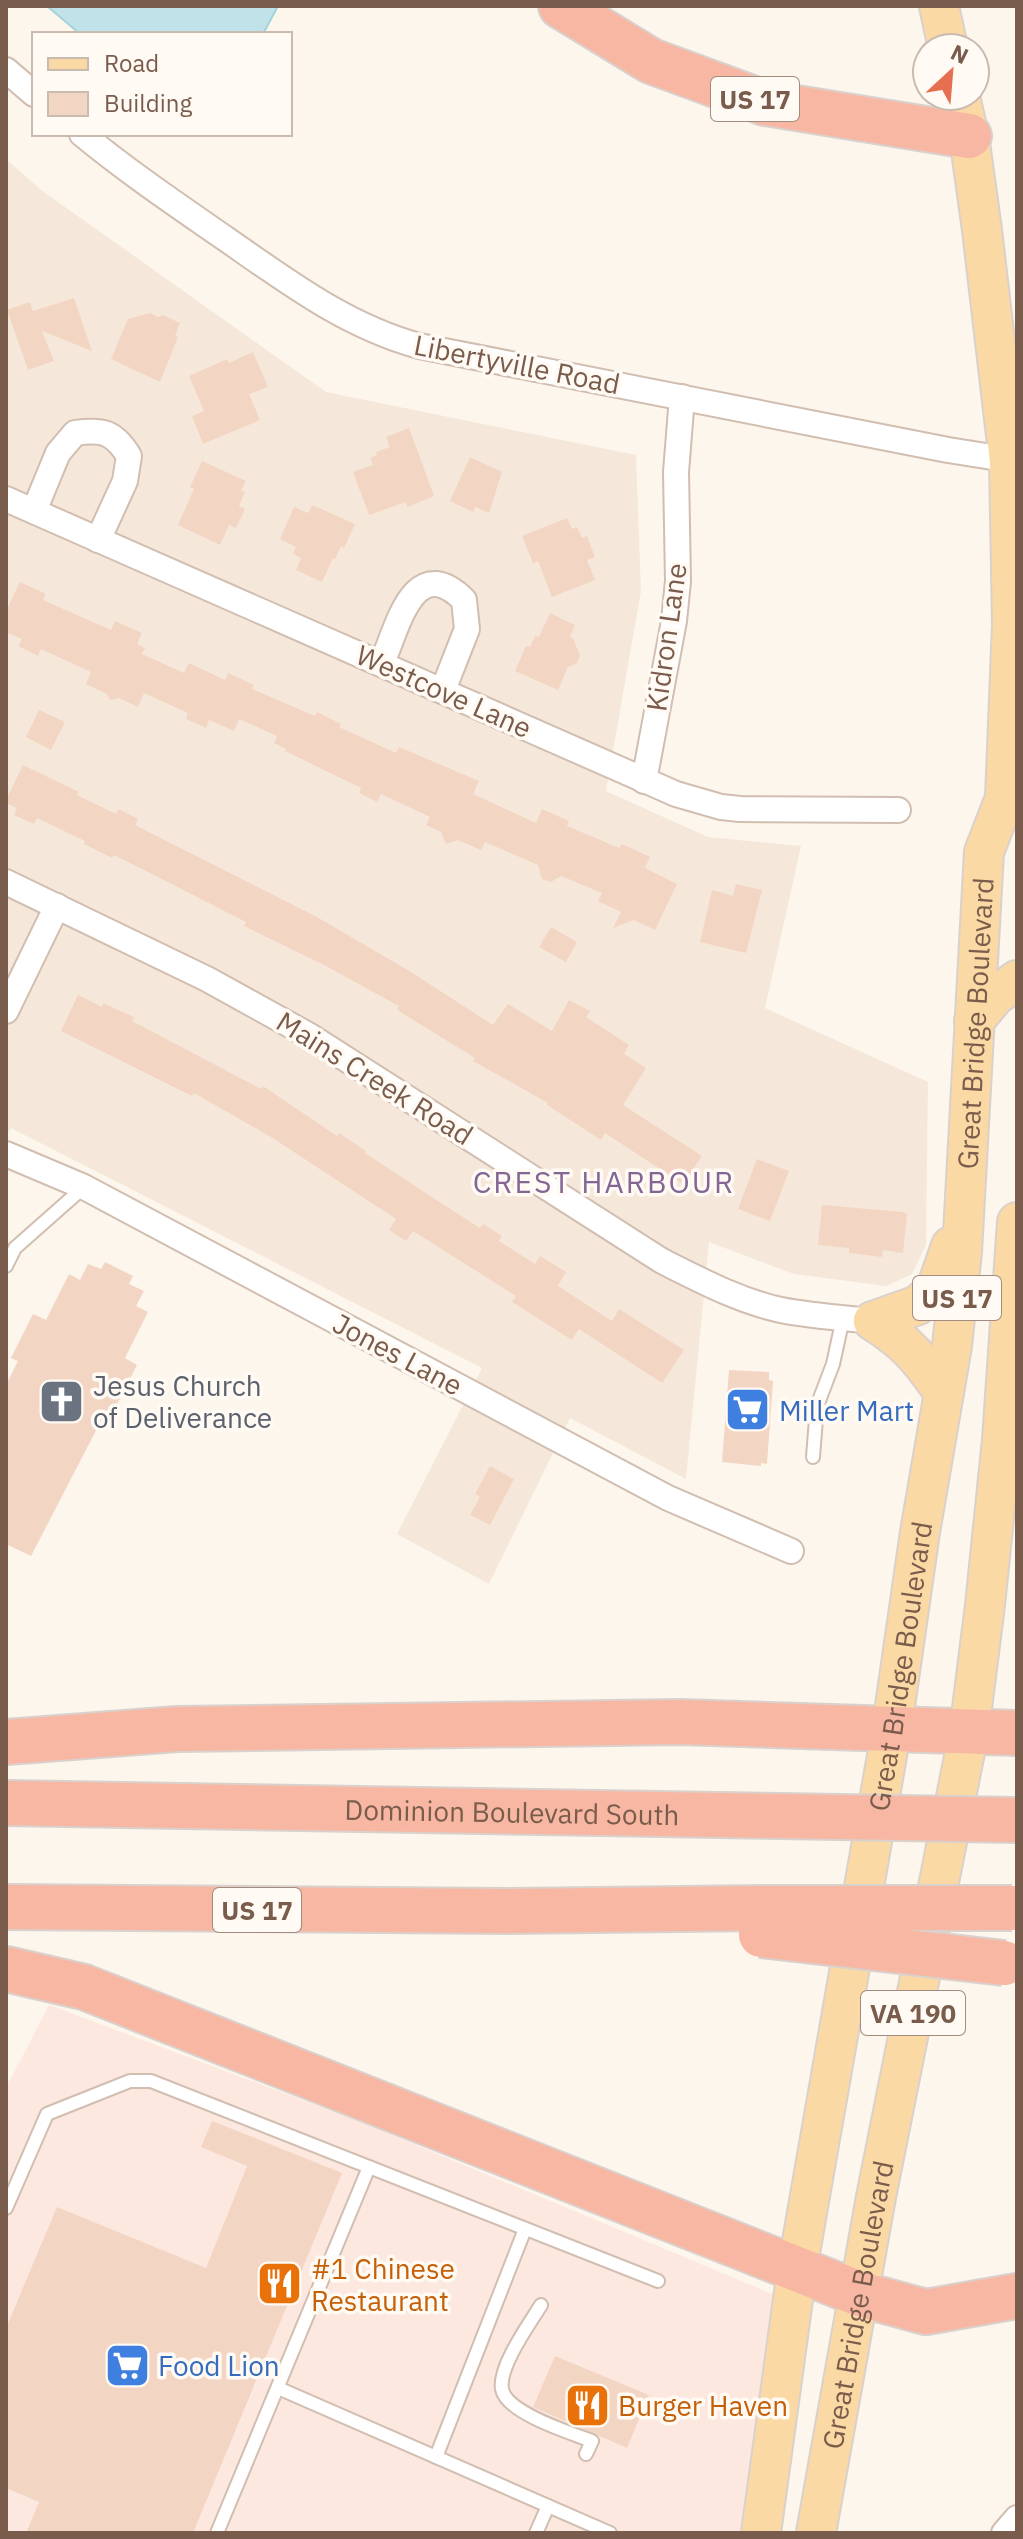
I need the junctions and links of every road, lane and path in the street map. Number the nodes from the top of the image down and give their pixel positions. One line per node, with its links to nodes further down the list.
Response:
1 (561, 6): 6 (highway, US 17)
2 (939, 6): 3 (main road)
3 (945, 32)
4 (6, 70): 5 (street)
5 (32, 92)
6 (964, 116): 9 (main road, Great Bridge Boulevard / US 17)
7 (85, 136): 8 (street, Libertyville Road)
8 (682, 397): 9 (street, Libertyville Road); 15 (street, Kidron Lane)
9 (1013, 461): 16 (main road, Great Bridge Boulevard / US 17)
10 (6, 499): 11 (street, Westcove Lane)
11 (34, 511): 12 (street, Westcove Lane); 12 (street)
12 (98, 540): 13 (street, Westcove Lane)
13 (382, 663): 14 (street, Westcove Lane); 14 (street)
14 (443, 690): 15 (street, Westcove Lane)
15 (644, 781): 17 (street, Westcove Lane)
16 (1013, 804): 22 (main road, Great Bridge Boulevard / US 17)
17 (898, 810)
18 (6, 882): 19 (street, Mains Creek Road)
19 (57, 906): 21 (street); 30 (street, Mains Creek Road)
20 (1017, 980): 22 (main road)
21 (6, 1011)
22 (974, 1021): 23 (main road, Great Bridge Boulevard / US 17)
23 (970, 1106): 26 (main road, Great Bridge Boulevard / US 17); 29 (main road)
24 (6, 1154): 25 (street, Jones Lane)
25 (84, 1187): 28 (lane); 33 (street, Jones Lane)
26 (965, 1202): 30 (main road); 31 (main road, Great Bridge Boulevard / US 17)
27 (1017, 1222): 29 (main road, Great Bridge Boulevard / VA 190)
28 (6, 1266)
29 (1015, 1317): 31 (main road); 35 (main road, Great Bridge Boulevard / VA 190)
30 (858, 1320): 31 (main road); 32 (lane)
31 (944, 1393): 34 (main road, Great Bridge Boulevard / US 17)
32 (813, 1457)
33 (791, 1551)
34 (892, 1727): 35 (highway); 37 (highway); 48 (main road, Great Bridge Boulevard / VA 190)
35 (969, 1732): 36 (highway); 50 (main road, Great Bridge Boulevard / VA 190)
36 (1017, 1733)
37 (6, 1742)
38 (6, 1803): 39 (highway, Dominion Boulevard South, bridge)
39 (1017, 1820)
40 (6, 1907): 42 (highway, US 17)
41 (1014, 1908): 42 (highway, US 17, bridge)
42 (763, 1922): 43 (highway, bridge)
43 (1011, 1963)
44 (6, 1969): 48 (highway)
45 (369, 2167): 46 (lane); 47 (lane); 53 (lane)
46 (6, 2208)
47 (525, 2229): 49 (lane); 55 (lane)
48 (797, 2270): 50 (highway); 61 (main road, Great Bridge Boulevard / VA 190)
49 (658, 2281)
50 (860, 2294): 51 (highway); 62 (main road, Great Bridge Boulevard / VA 190)
51 (1017, 2296)
52 (541, 2305): 54 (lane)
53 (278, 2388): 55 (lane); 58 (lane)
54 (586, 2454)
55 (436, 2457): 56 (lane)
56 (548, 2506): 59 (lane); 60 (lane)
57 (1017, 2518): 63 (street)
58 (217, 2533)
59 (536, 2533)
60 (610, 2533)
61 (761, 2533)
62 (816, 2533)
63 (1004, 2533)

